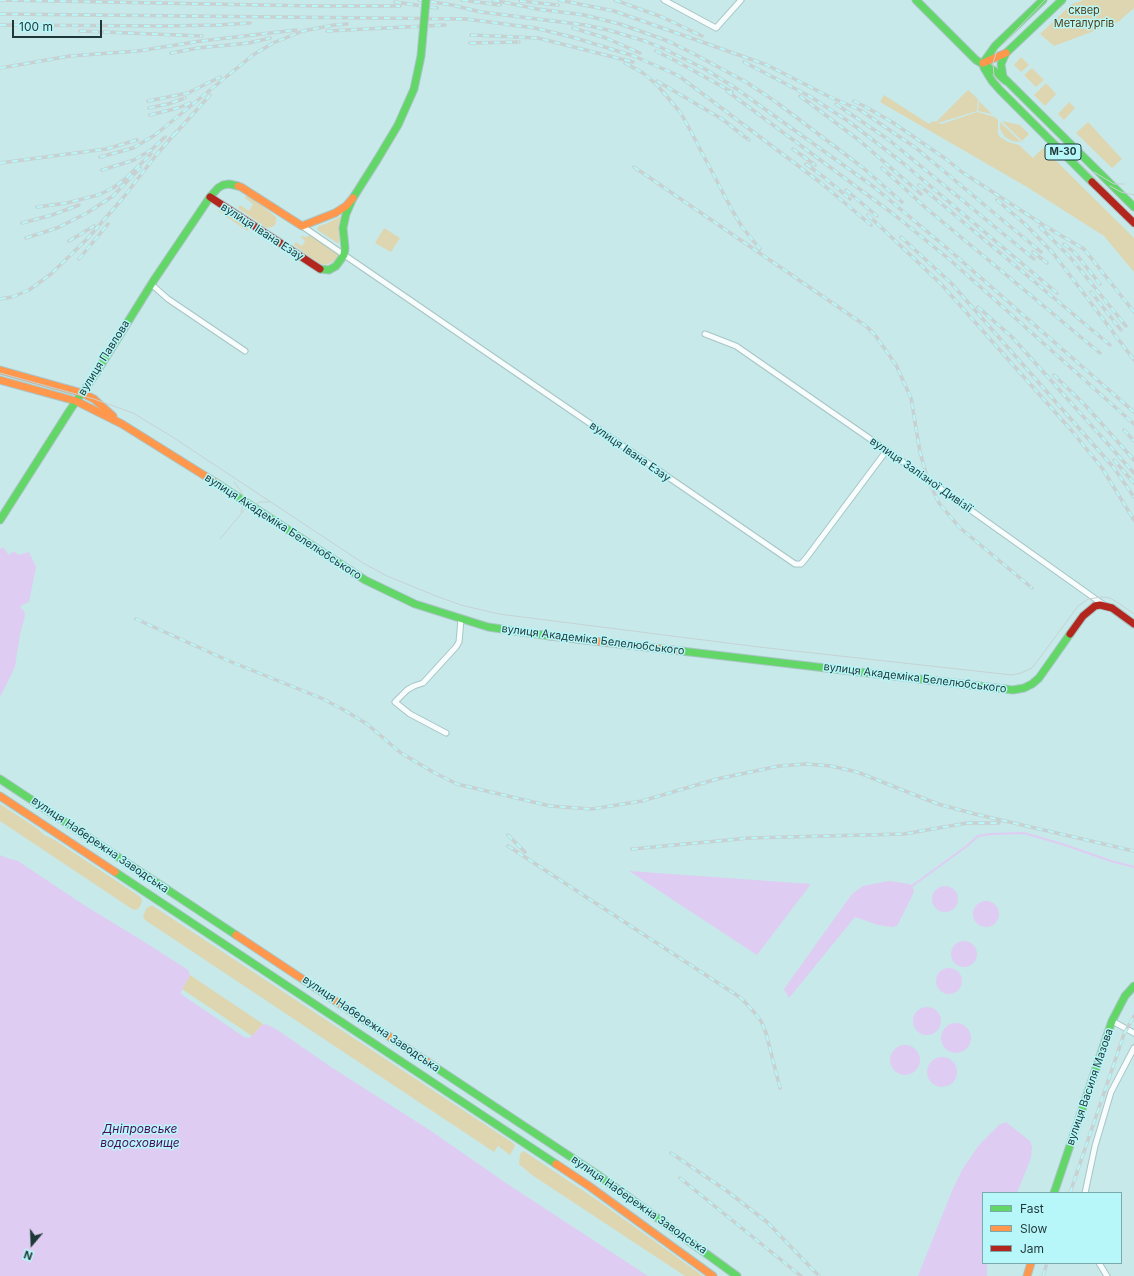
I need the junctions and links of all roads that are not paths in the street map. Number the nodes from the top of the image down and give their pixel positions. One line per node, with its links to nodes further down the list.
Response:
1 (426, 0): 11 (main road, bridge)
2 (664, 0): 3 (street)
3 (741, 0)
4 (916, 0): 8 (main road)
5 (1043, 0): 8 (main road)
6 (1059, 1): 7 (main road)
7 (1006, 53): 8 (main road); 9 (main road)
8 (983, 63): 9 (main road); 13 (main road, М-30)
9 (1007, 82): 12 (main road, М-30)
10 (210, 197): 14 (main road, вулиця Івана Езау); 15 (main road, вулиця Івана Езау); 16 (main road, вулиця Павлова)
11 (353, 198): 14 (main road); 15 (main road)
12 (1134, 207)
13 (1134, 223)
14 (302, 226): 15 (street, вулиця Івана Езау)
15 (344, 254): 24 (street, вулиця Івана Езау)
16 (151, 284): 18 (street); 21 (main road, вулиця Павлова)
17 (705, 334): 24 (street, вулиця Залізної Дивізії)
18 (245, 351)
19 (0, 370): 21 (main road, вулиця Академіка Белелюбського)
20 (0, 380): 22 (main road, вулиця Академіка Белелюбського)
21 (82, 393): 22 (main road, вулиця Павлова); 23 (main road, вулиця Академіка Белелюбського)
22 (76, 401): 23 (main road, вулиця Академіка Белелюбського); 25 (main road, вулиця Павлова)
23 (122, 424): 27 (main road, вулиця Академіка Белелюбського)
24 (886, 450): 26 (street, вулиця Залізної Дивізії)
25 (0, 520)
26 (1105, 606): 27 (main road, вулиця Академіка Белелюбського); 28 (main road, вулиця Залізної Дивізії)
27 (461, 619): 29 (street)
28 (1134, 624)
29 (446, 733)
30 (0, 779): 42 (main road, вулиця Набережна Заводська)
31 (0, 796): 41 (main road, вулиця Набережна Заводська)
32 (1134, 986): 33 (main road, вулиця Василя Мазова)
33 (1112, 1021): 34 (street); 37 (main road, вулиця Василя Мазова)
34 (1132, 1032): 35 (street)
35 (1134, 1037)
36 (1134, 1048): 38 (street)
37 (1054, 1192)
38 (1085, 1192)
39 (1031, 1264): 43 (main road)
40 (1100, 1264): 44 (street)
41 (713, 1276)
42 (737, 1276)
43 (1026, 1276)
44 (1107, 1276)

